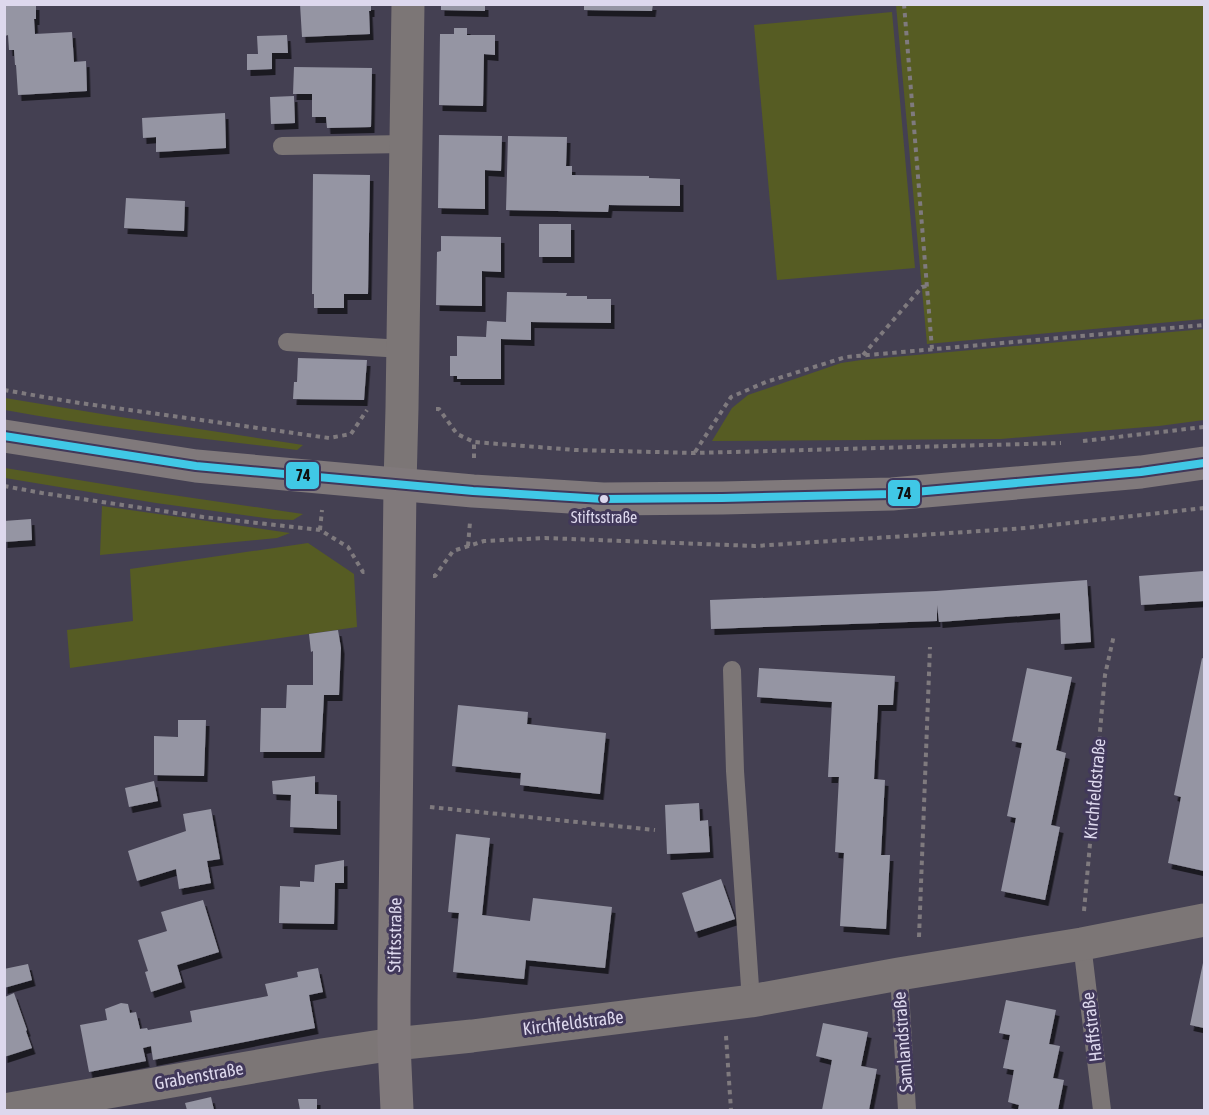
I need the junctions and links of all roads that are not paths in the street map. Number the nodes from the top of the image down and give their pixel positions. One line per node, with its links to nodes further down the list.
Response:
1 (408, 4): 2 (street, Stiftsstraße)
2 (406, 144): 3 (lane); 5 (street, Stiftsstraße)
3 (282, 146)
4 (287, 342): 5 (lane)
5 (403, 349): 8 (street, Stiftsstraße)
6 (4, 436): 8 (main road)
7 (1204, 463): 8 (main road)
8 (400, 485): 14 (main road, Stiftsstraße)
9 (732, 670): 13 (lane)
10 (1204, 920): 11 (street, Kirchfeldstraße)
11 (1085, 944): 12 (street, Kirchfeldstraße); 18 (lane, Haffstraße)
12 (910, 972): 13 (street, Kirchfeldstraße); 17 (lane, Samlandstraße)
13 (738, 1003): 14 (street, Kirchfeldstraße)
14 (394, 1044): 15 (street, Grabenstraße); 16 (main road, Stiftsstraße)
15 (4, 1110)
16 (397, 1110)
17 (907, 1110)
18 (1102, 1110)

